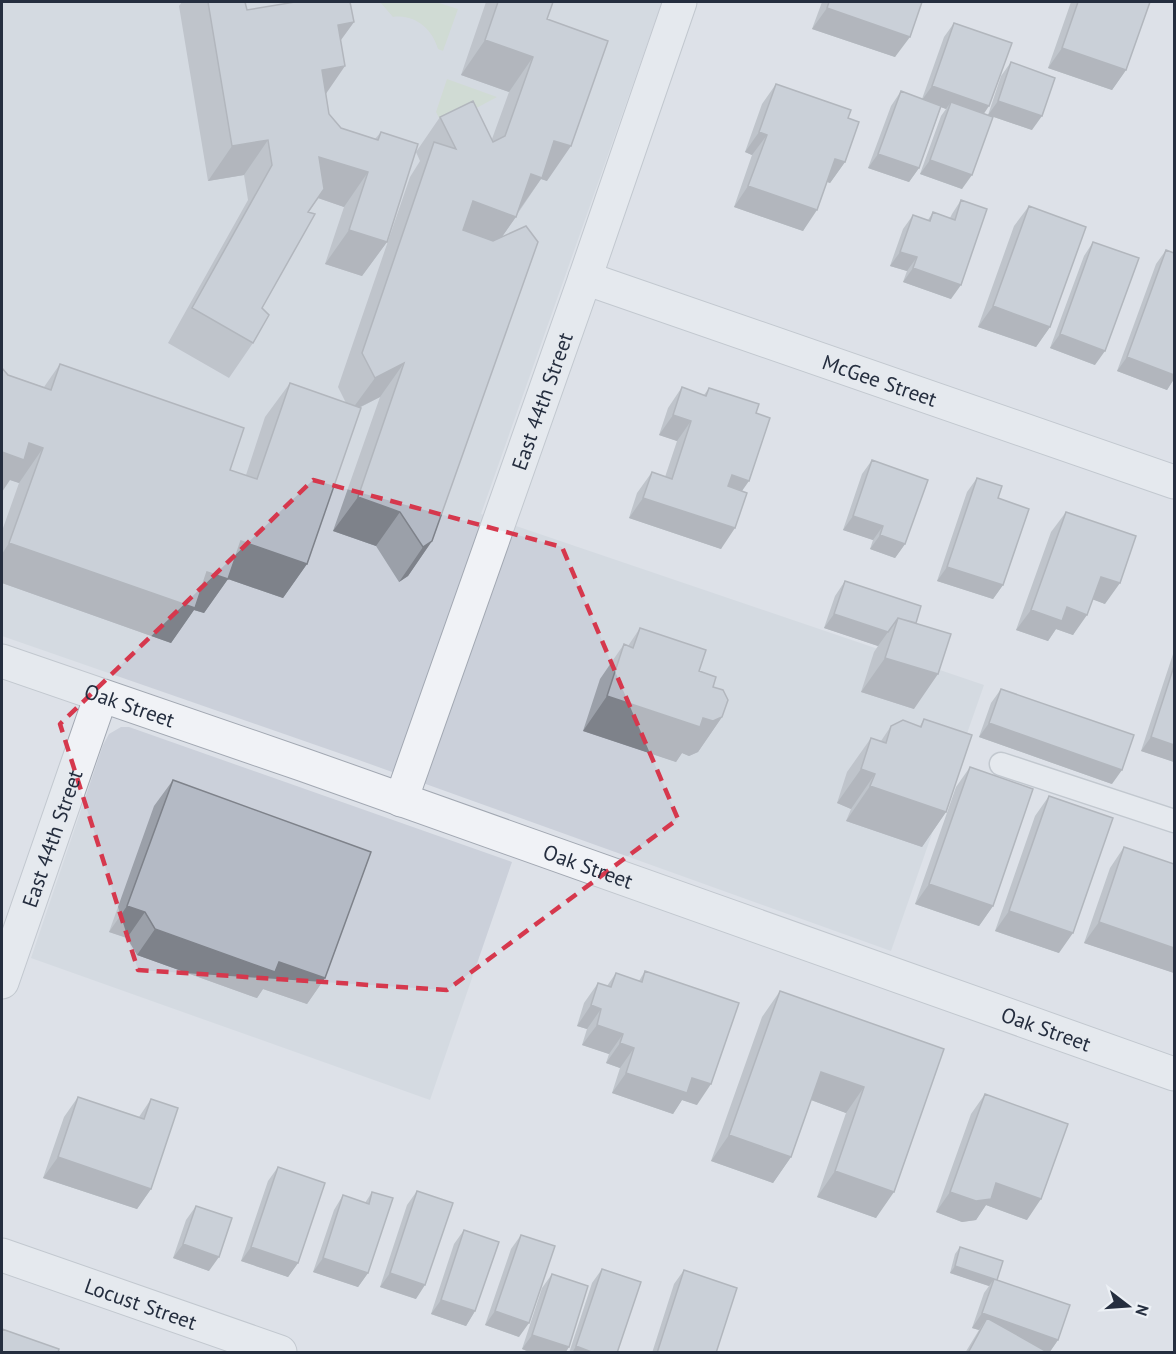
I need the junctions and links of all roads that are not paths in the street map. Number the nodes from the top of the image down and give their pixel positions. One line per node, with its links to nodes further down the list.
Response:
1 (680, 2): 2 (street, East 44th Street)
2 (585, 278): 3 (street, McGee Street); 7 (street, East 44th Street)
3 (1174, 482)
4 (2, 661): 5 (street, Oak Street)
5 (101, 696): 7 (street, Oak Street); 9 (street, East 44th Street)
6 (1001, 764): 8 (lane)
7 (401, 800): 10 (street, Oak Street)
8 (1174, 821)
9 (2, 982)
10 (1174, 1074)
11 (2, 1255): 12 (street, Locust Street)
12 (280, 1353)

